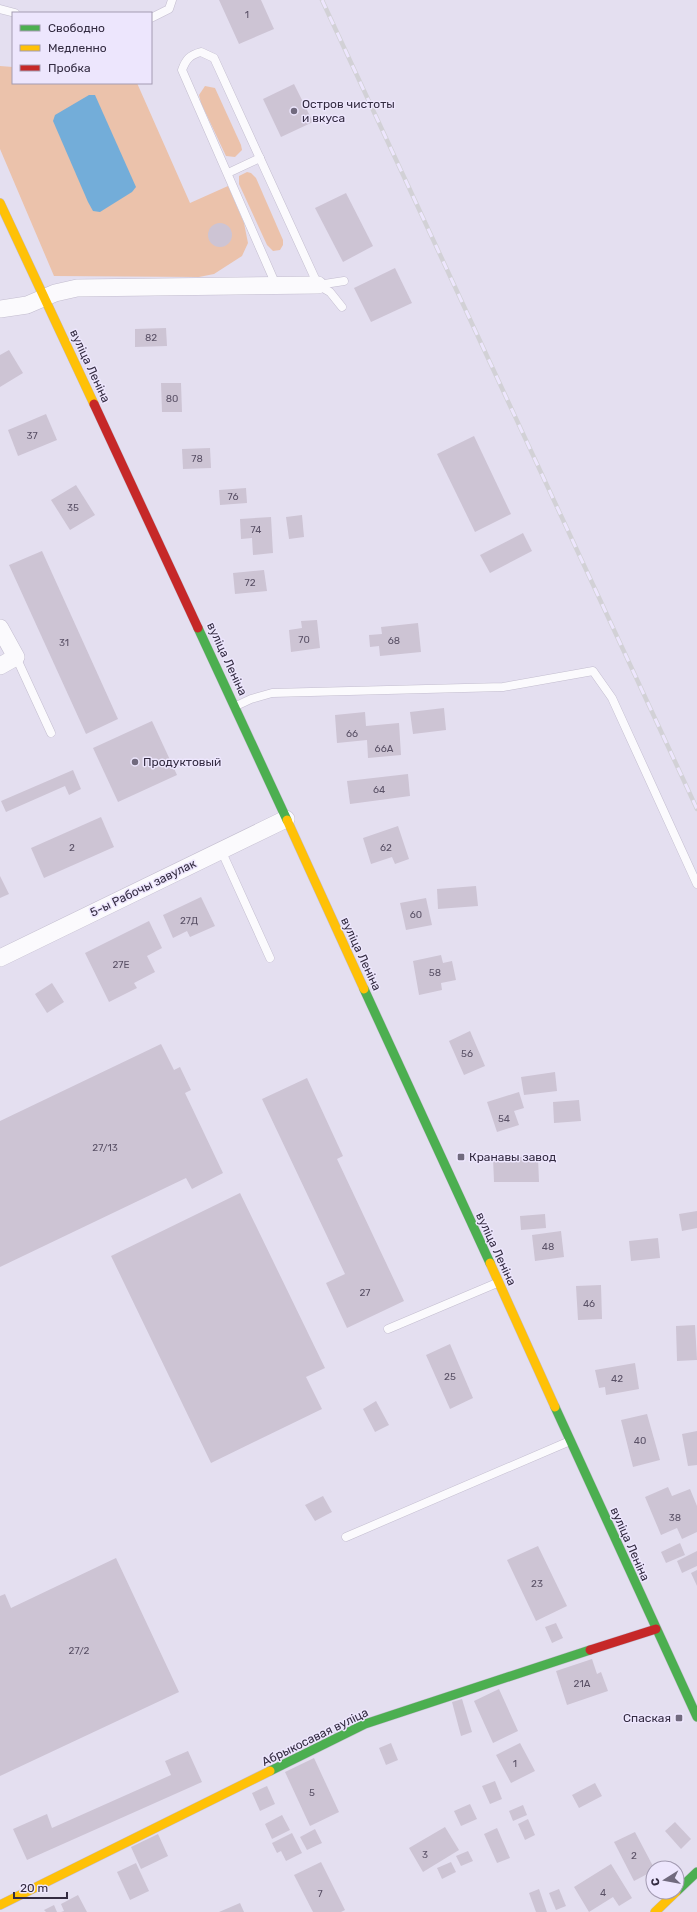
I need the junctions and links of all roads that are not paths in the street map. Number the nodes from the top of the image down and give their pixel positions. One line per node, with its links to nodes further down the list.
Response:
1 (172, 0): 4 (lane)
2 (0, 9): 3 (lane)
3 (12, 12)
4 (152, 18)
5 (260, 158): 6 (lane); 6 (lane); 10 (lane)
6 (228, 173): 9 (lane)
7 (0, 203): 11 (main road, вуліца Леніна)
8 (344, 282): 10 (lane)
9 (276, 285): 10 (street); 11 (street)
10 (318, 285): 12 (lane)
11 (45, 297): 13 (street); 17 (main road, вуліца Леніна)
12 (342, 307)
13 (0, 309)
14 (0, 628): 15 (street)
15 (16, 657): 16 (street); 18 (lane)
16 (0, 666)
17 (235, 707): 19 (main road, вуліца Леніна); 21 (lane)
18 (51, 733)
19 (286, 819): 20 (street, 5-ы Рабочы завулак); 24 (main road, вуліца Леніна)
20 (221, 850): 22 (street, 5-ы Рабочы завулак); 23 (lane)
21 (697, 884)
22 (0, 958)
23 (270, 958)
24 (498, 1282): 25 (lane); 26 (main road, вуліца Леніна)
25 (388, 1329)
26 (571, 1441): 27 (lane); 28 (main road, вуліца Леніна)
27 (346, 1537)
28 (656, 1629): 29 (main road, вуліца Леніна); 33 (main road, Абрыкосавая вуліца)
29 (697, 1717)
30 (697, 1872): 31 (main road)
31 (685, 1883)
32 (668, 1900): 34 (main road)
33 (0, 1905)
34 (655, 1912)

